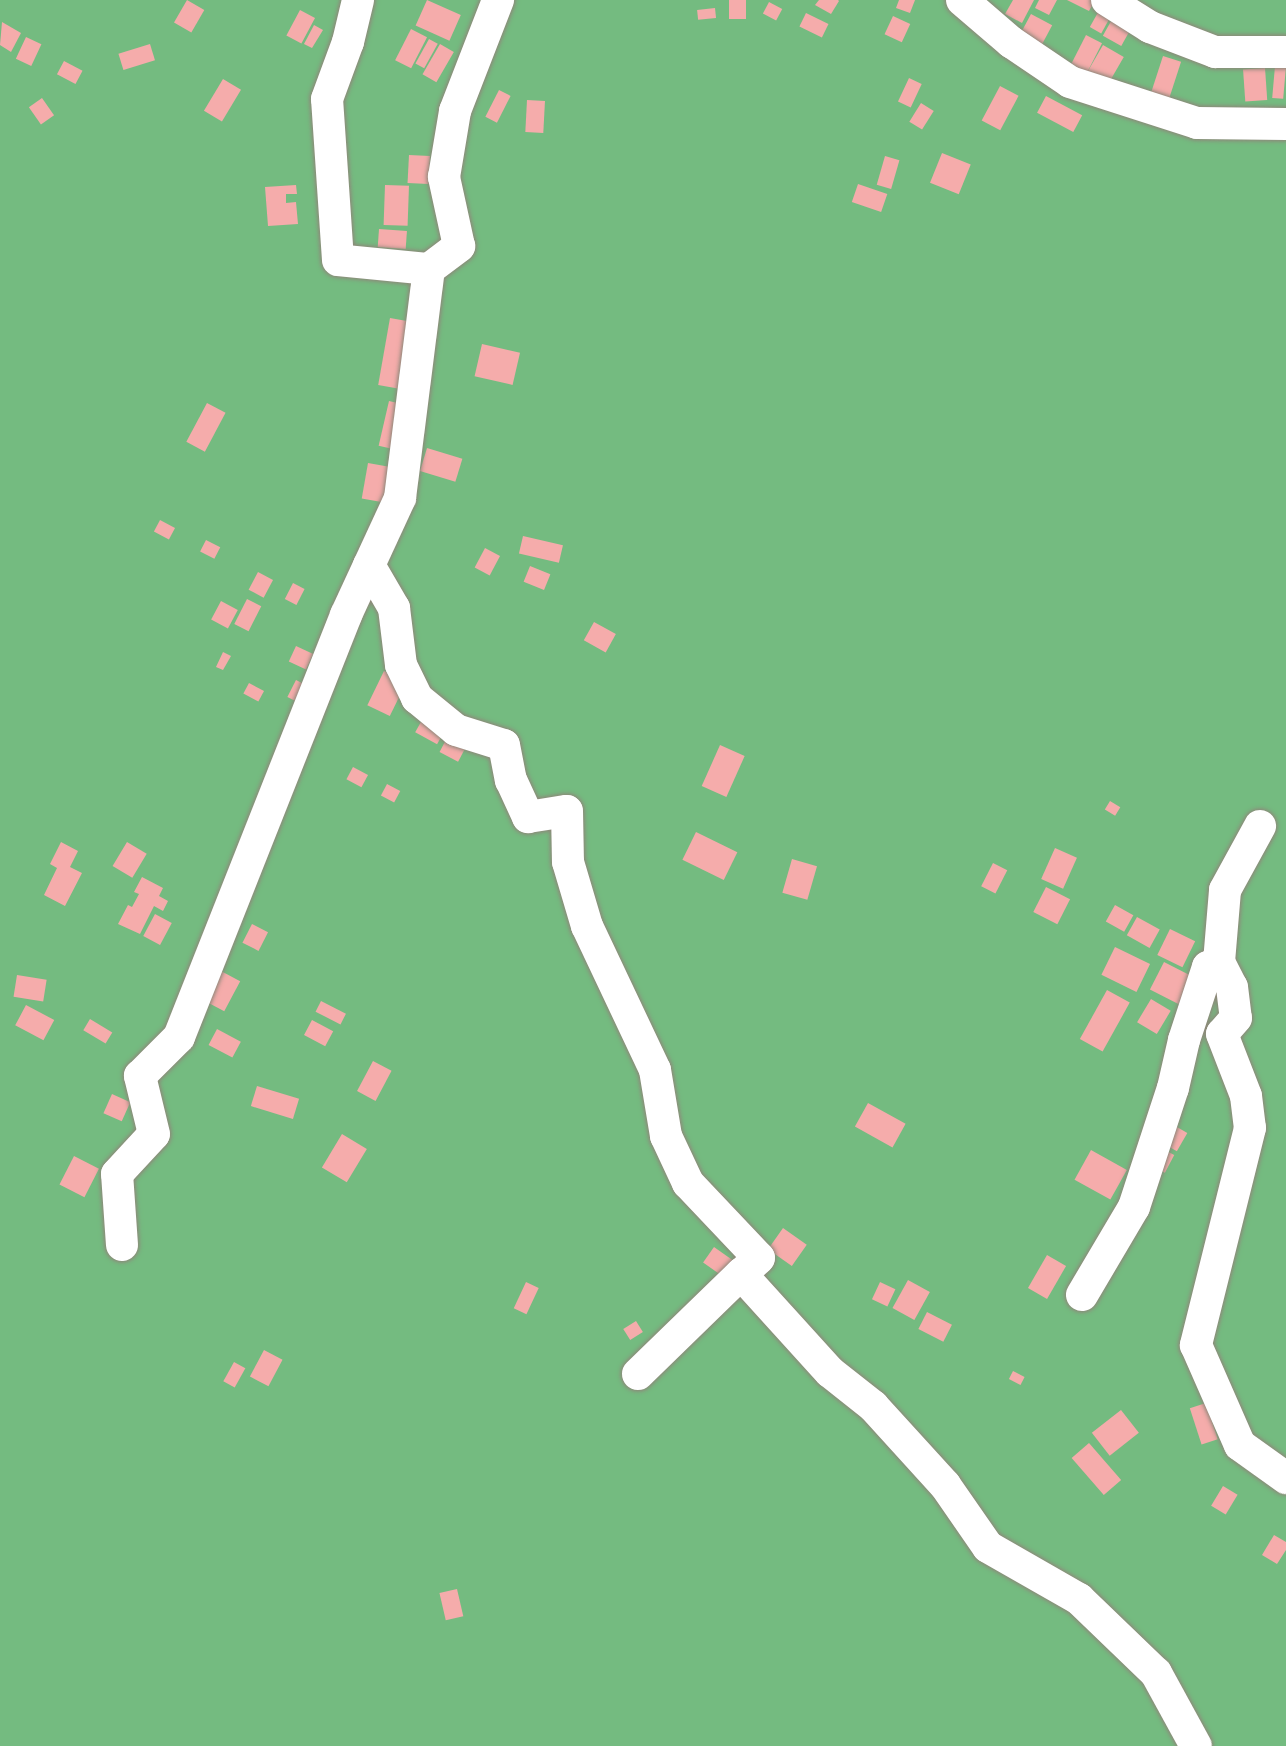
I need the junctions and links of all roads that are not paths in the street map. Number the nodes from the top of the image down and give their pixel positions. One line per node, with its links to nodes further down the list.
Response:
1 (358, 0): 7 (street)
2 (498, 0): 7 (street)
3 (962, 0): 6 (street)
4 (1107, 0): 5 (street)
5 (1286, 52)
6 (1286, 124)
7 (429, 269): 8 (street)
8 (369, 565): 11 (street); 12 (street)
9 (1260, 826): 10 (street)
10 (1219, 962): 13 (street); 15 (street)
11 (122, 1245)
12 (741, 1275): 14 (street); 16 (street)
13 (1082, 1295)
14 (638, 1374)
15 (1286, 1478)
16 (1196, 1746)

